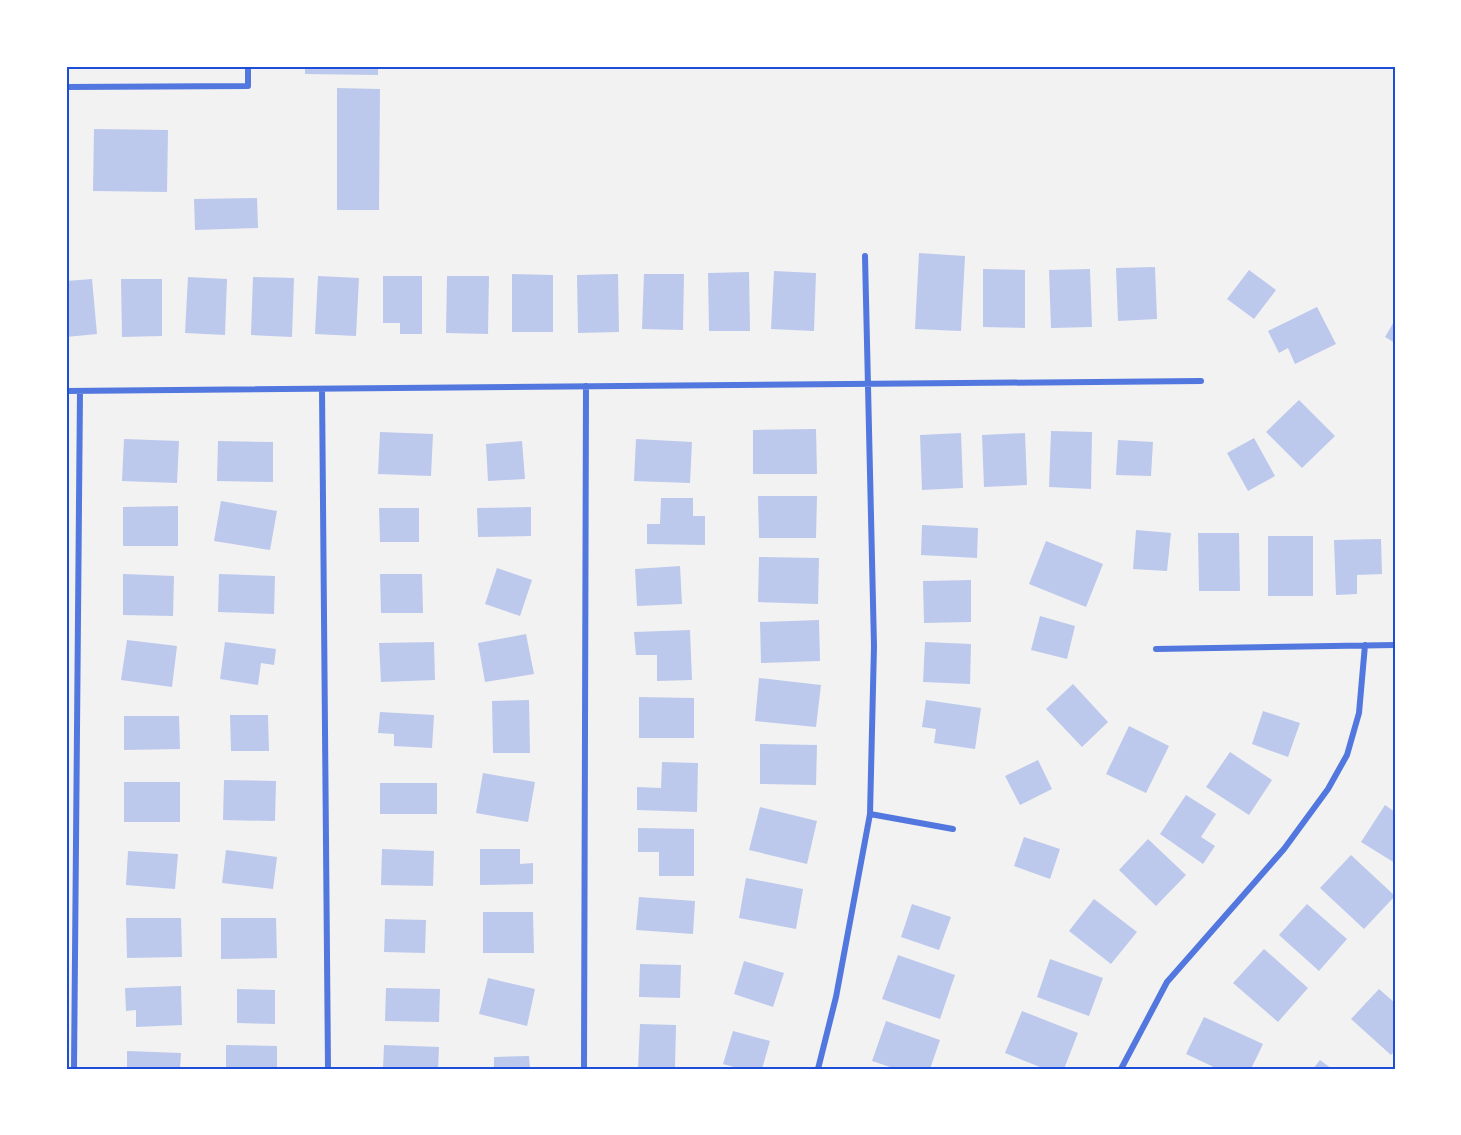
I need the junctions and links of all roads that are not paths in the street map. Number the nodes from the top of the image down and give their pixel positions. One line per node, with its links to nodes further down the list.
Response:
1 (248, 66): 2 (street)
2 (66, 87)
3 (866, 256): 5 (street)
4 (1201, 381): 5 (street)
5 (869, 384): 6 (street); 13 (street)
6 (586, 386): 7 (street); 17 (street)
7 (322, 389): 9 (street); 16 (street)
8 (66, 391): 9 (street)
9 (80, 391): 15 (street)
10 (1365, 645): 11 (street); 12 (street); 19 (street)
11 (1395, 645)
12 (1156, 650)
13 (870, 814): 14 (street); 18 (street)
14 (952, 829)
15 (74, 1069)
16 (328, 1069)
17 (584, 1069)
18 (818, 1069)
19 (1121, 1069)

